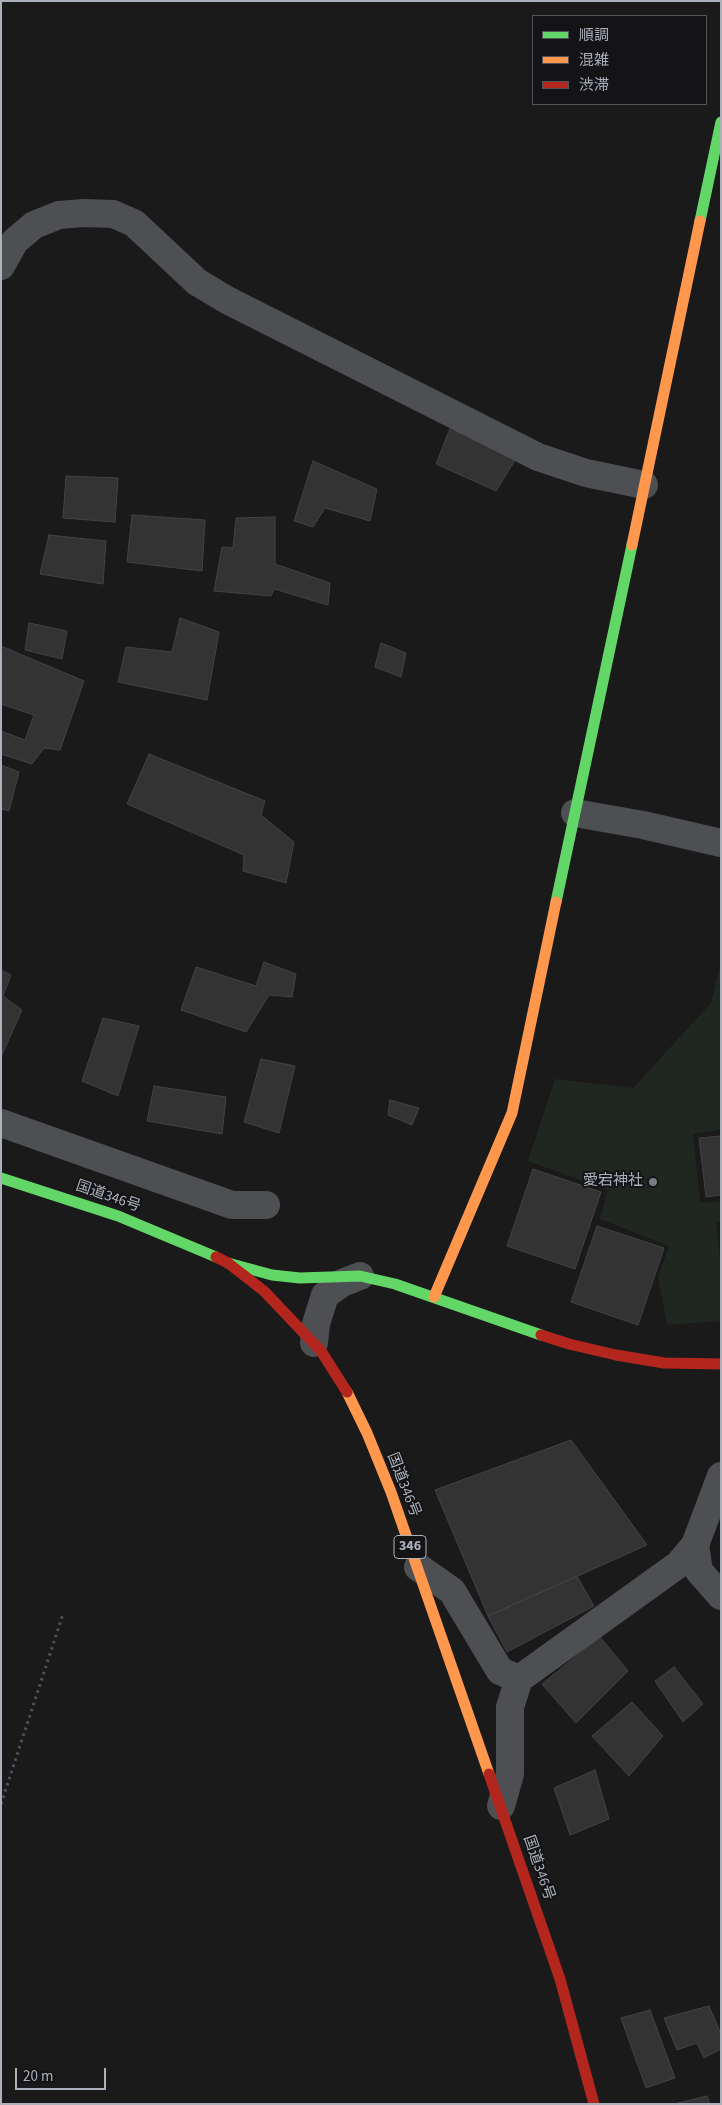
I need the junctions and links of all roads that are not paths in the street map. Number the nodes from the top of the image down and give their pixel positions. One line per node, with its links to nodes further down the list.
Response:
1 (721, 122): 3 (main road)
2 (1, 266): 3 (street)
3 (644, 485): 4 (main road)
4 (582, 814): 5 (street); 11 (main road)
5 (721, 843)
6 (1, 1123): 8 (street)
7 (1, 1178): 9 (main road, 国道346号 / 346)
8 (266, 1205)
9 (228, 1263): 10 (main road); 12 (main road, 国道346号 / 346)
10 (360, 1276): 11 (main road); 12 (street)
11 (434, 1297): 13 (main road)
12 (314, 1343): 17 (main road, 国道346号 / 346)
13 (721, 1364)
14 (721, 1476): 15 (street)
15 (714, 1522): 16 (street)
16 (695, 1545): 18 (street); 19 (street)
17 (418, 1567): 19 (street); 20 (main road, 国道346号 / 346)
18 (721, 1596)
19 (519, 1679): 20 (street)
20 (501, 1806): 21 (main road, 国道346号 / 346)
21 (594, 2104)

